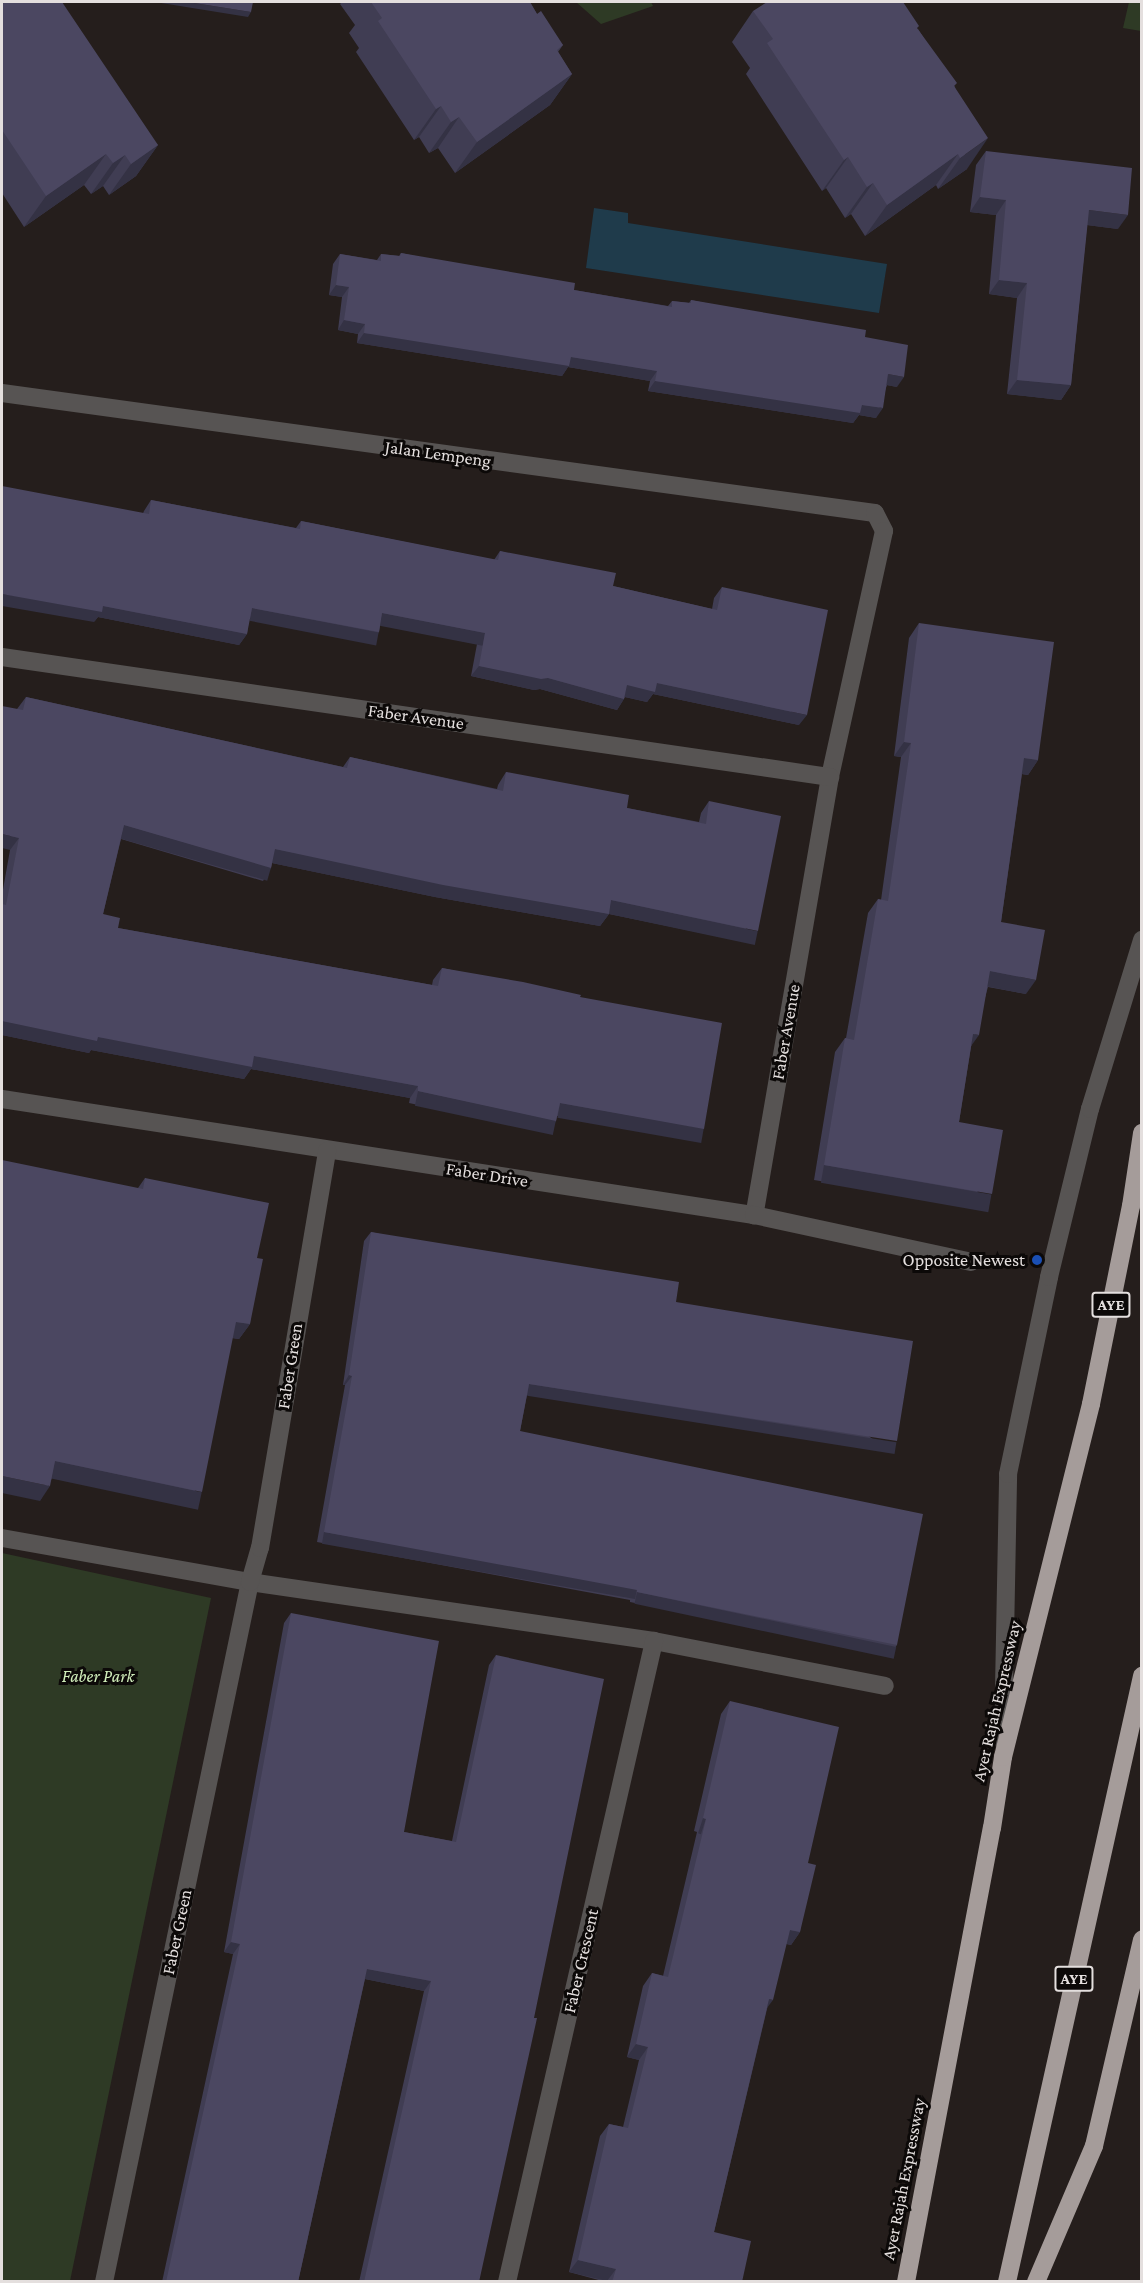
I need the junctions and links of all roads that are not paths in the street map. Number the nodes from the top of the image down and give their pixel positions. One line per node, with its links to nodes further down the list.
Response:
1 (2, 393): 2 (street, Jalan Lempeng)
2 (875, 513): 4 (street, Faber Avenue)
3 (2, 657): 4 (street, Faber Avenue)
4 (830, 777): 9 (street, Faber Avenue)
5 (1142, 940): 16 (street)
6 (2, 1099): 8 (street, Faber Drive)
7 (1142, 1133): 16 (highway, Ayer Rajah Expressway / AYE)
8 (327, 1150): 9 (street, Faber Drive); 12 (street, Faber Green)
9 (754, 1215): 10 (street, Faber Drive)
10 (971, 1262)
11 (2, 1538): 12 (street)
12 (250, 1581): 13 (street); 18 (street, Faber Green)
13 (654, 1641): 15 (street); 19 (street, Faber Crescent)
14 (1142, 1676): 21 (highway, AYE)
15 (885, 1686)
16 (1003, 1758): 20 (highway, Ayer Rajah Expressway / AYE)
17 (1142, 1939): 22 (highway)
18 (104, 2282)
19 (507, 2282)
20 (906, 2282)
21 (1007, 2282)
22 (1036, 2282)

